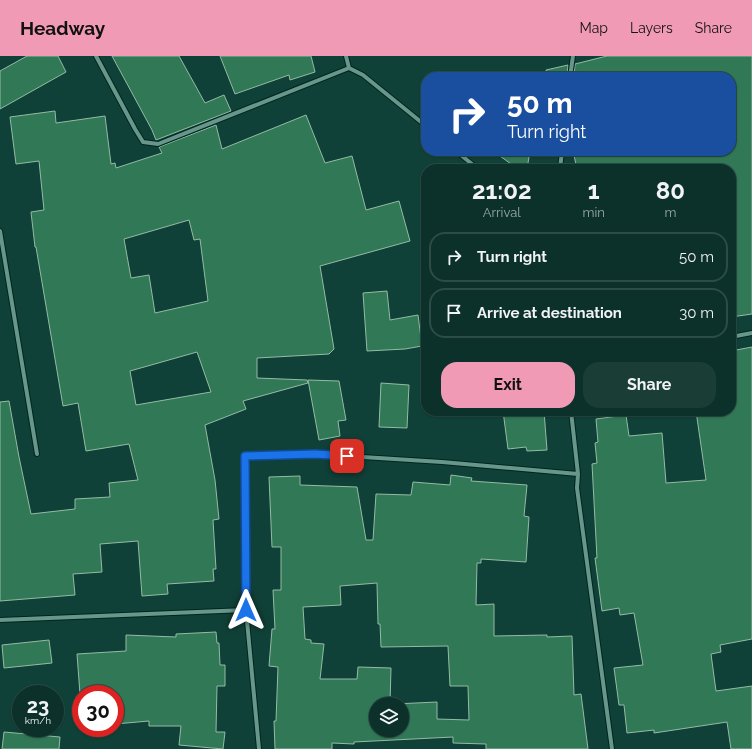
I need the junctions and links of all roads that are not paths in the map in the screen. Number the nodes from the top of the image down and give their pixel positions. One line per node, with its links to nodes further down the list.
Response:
1 (96, 56): 4 (street)
2 (346, 56): 4 (street)
3 (572, 56): 5 (street)
4 (349, 68): 6 (street)
5 (570, 72)
6 (421, 122)
7 (462, 156): 8 (street)
8 (472, 164)
9 (0, 231): 13 (street)
10 (752, 334): 11 (street)
11 (736, 336)
12 (572, 416): 14 (street)
13 (37, 454)
14 (578, 474): 15 (street); 18 (street)
15 (246, 610): 16 (street); 17 (street)
16 (0, 620)
17 (259, 749)
18 (612, 749)

